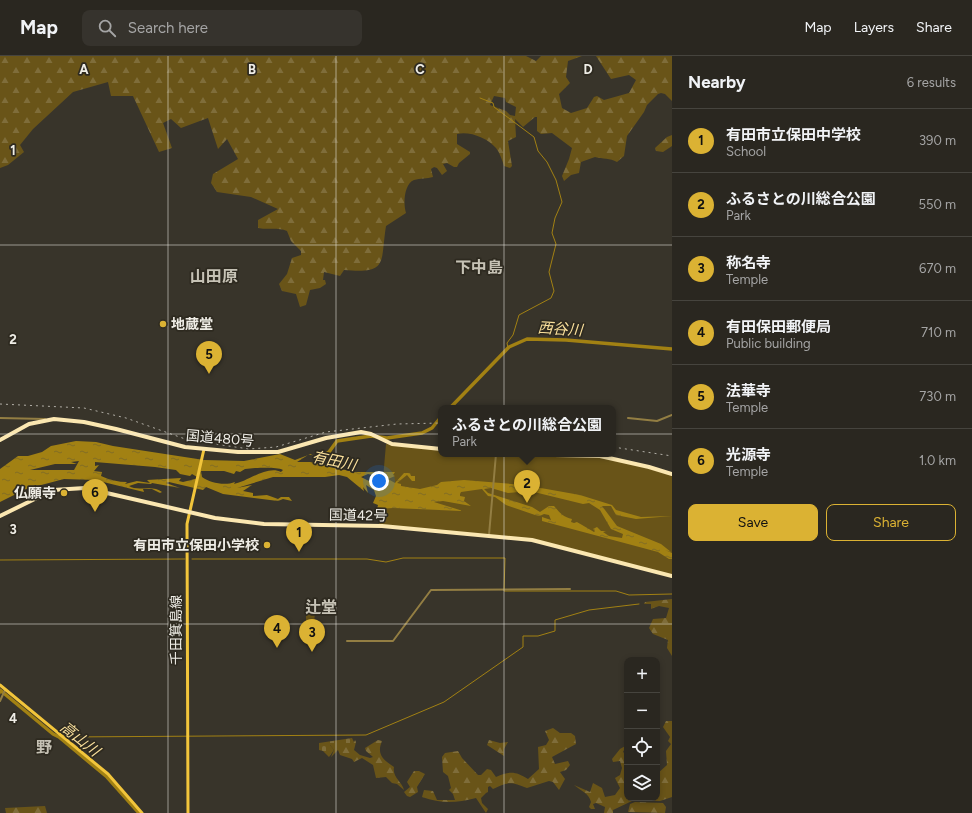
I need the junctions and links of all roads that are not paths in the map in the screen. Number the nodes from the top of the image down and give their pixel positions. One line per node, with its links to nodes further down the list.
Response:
1 (672, 415): 3 (street)
2 (0, 418): 4 (street)
3 (628, 418)
4 (46, 420): 5 (highway, 国道480号); 7 (highway, 国道480号)
5 (0, 440)
6 (438, 449): 7 (highway, 国道480号)
7 (203, 450): 11 (main road, 千田箕島線)
8 (496, 457): 13 (street)
9 (604, 457): 10 (highway)
10 (672, 474)
11 (189, 511): 12 (highway, 国道42号); 13 (highway, 国道42号); 21 (main road, 千田箕島線)
12 (0, 516)
13 (489, 535): 14 (highway, 国道42号)
14 (672, 576)
15 (570, 589): 16 (street)
16 (347, 641)
17 (0, 685): 18 (main road)
18 (5, 690): 19 (street); 20 (main road)
19 (0, 702)
20 (142, 813)
21 (188, 813)

